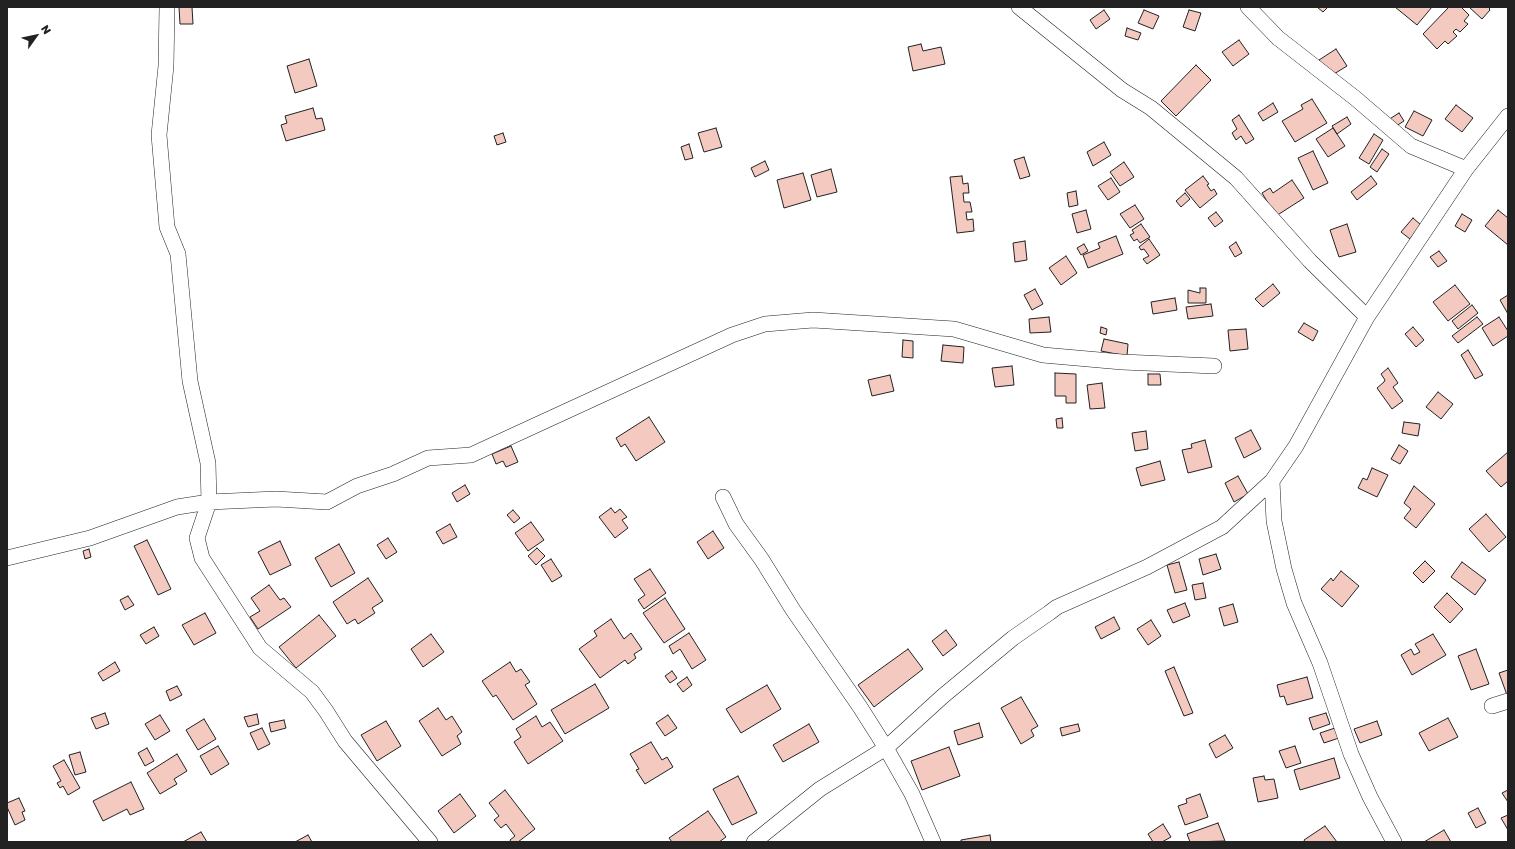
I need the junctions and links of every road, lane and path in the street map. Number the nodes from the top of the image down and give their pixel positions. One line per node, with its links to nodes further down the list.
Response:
1 (167, 7): 10 (street)
2 (1019, 7): 6 (street)
3 (1248, 7): 5 (street)
4 (1508, 116): 5 (street)
5 (1466, 169): 6 (street)
6 (1367, 317): 8 (street)
7 (1214, 366): 10 (street)
8 (1272, 481): 14 (street); 18 (street)
9 (723, 497): 14 (street)
10 (209, 502): 11 (street); 15 (street)
11 (7, 558)
12 (1508, 702): 13 (street)
13 (1492, 706)
14 (886, 748): 16 (street); 17 (street)
15 (430, 842)
16 (754, 842)
17 (933, 842)
18 (1394, 842)

